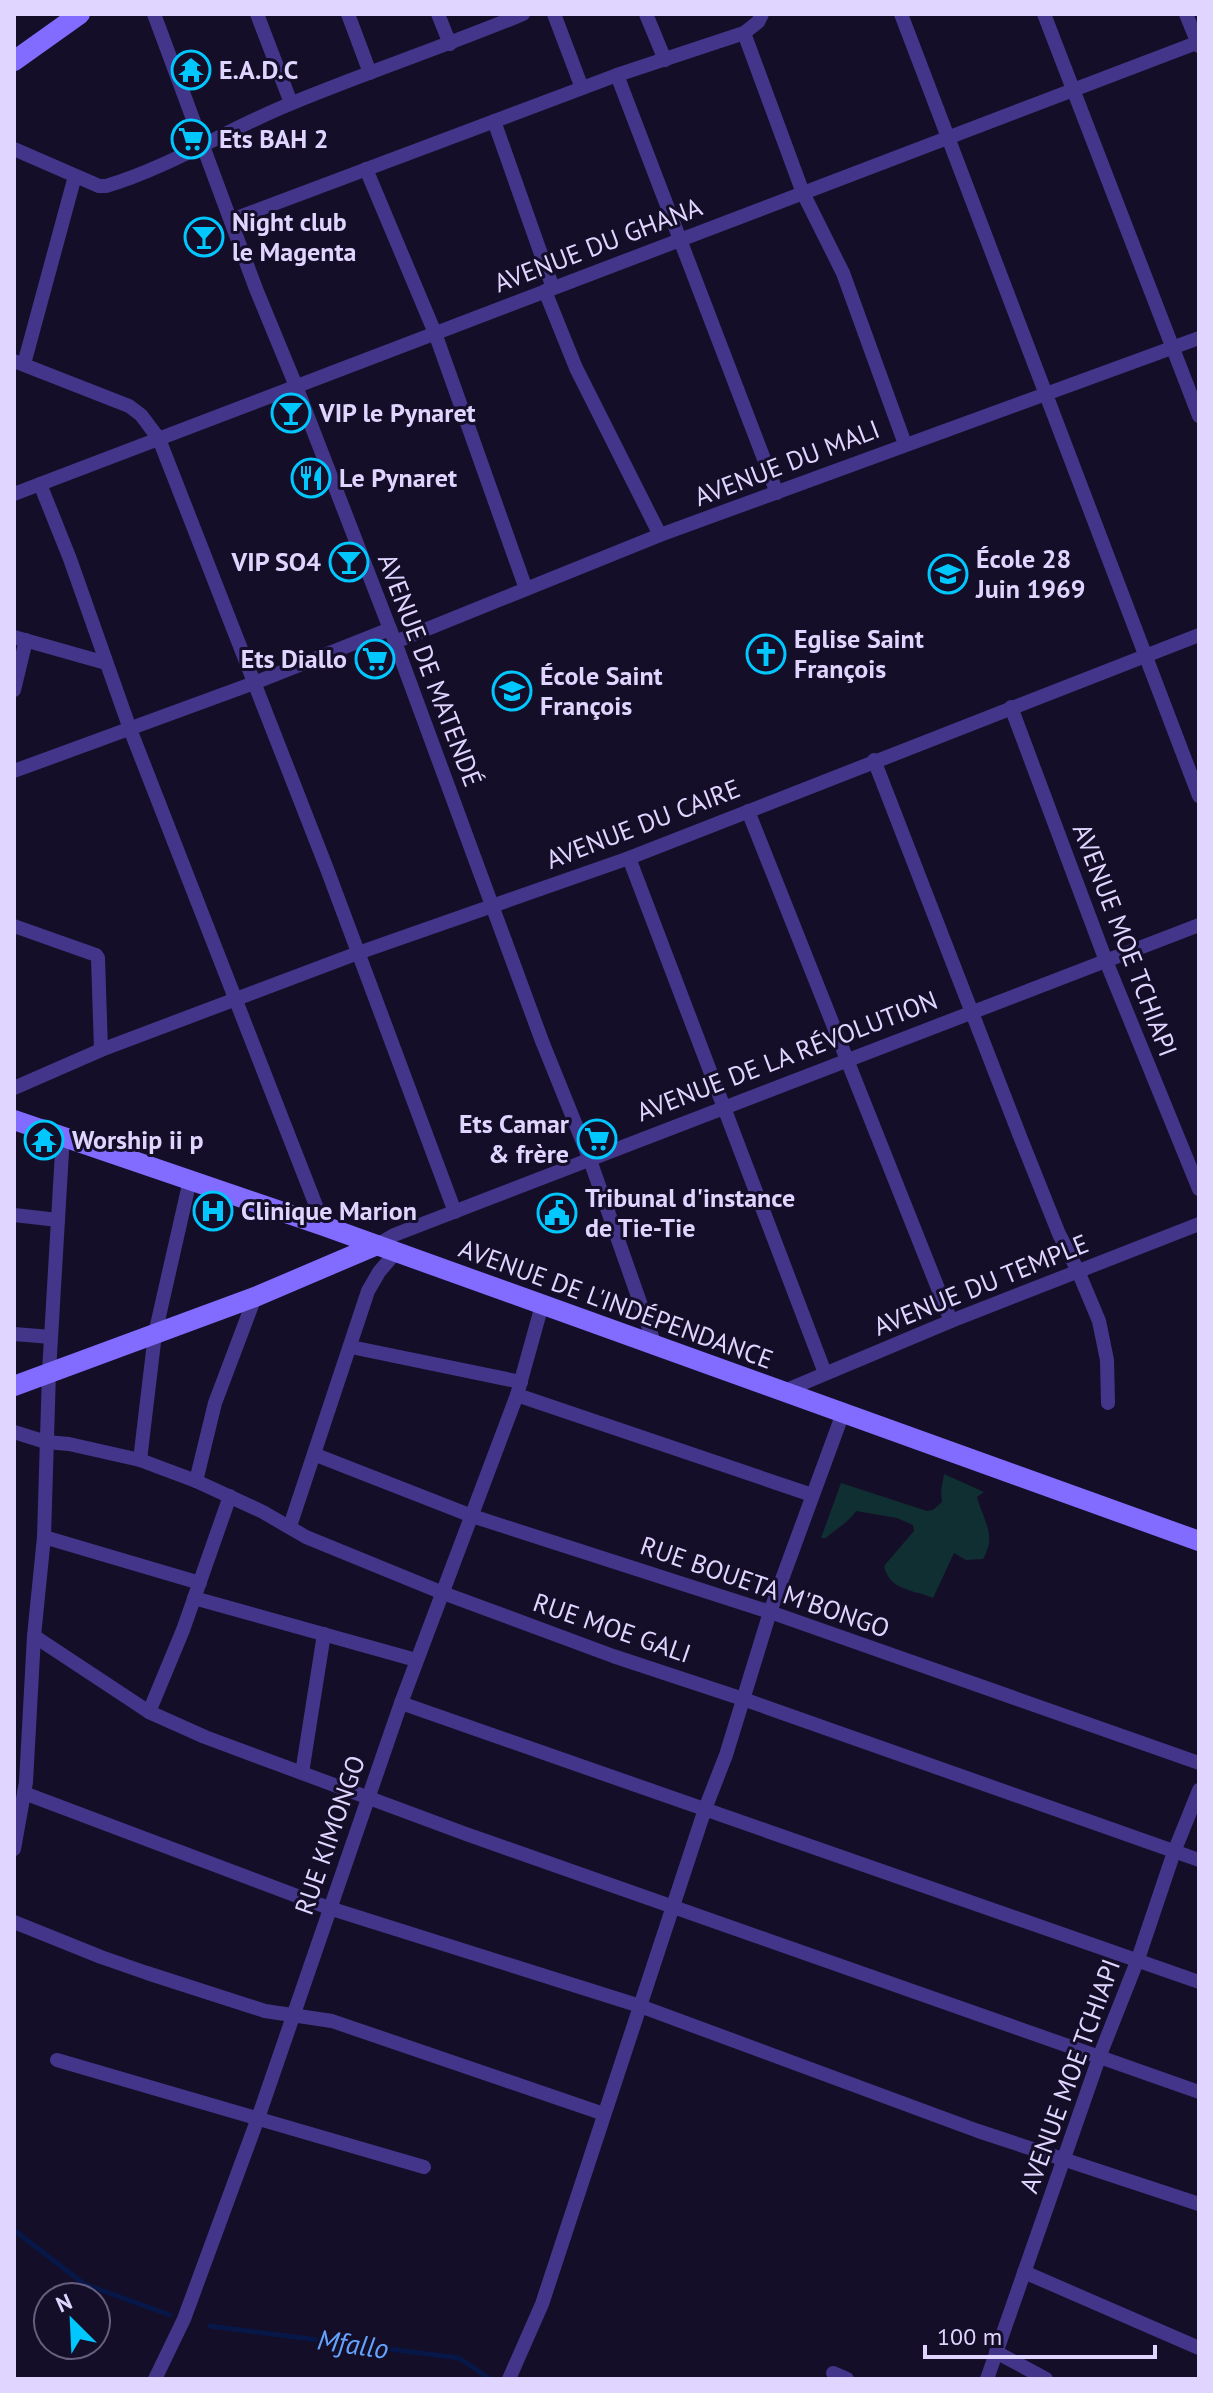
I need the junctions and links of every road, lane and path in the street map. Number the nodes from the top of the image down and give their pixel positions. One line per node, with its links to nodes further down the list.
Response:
1 (80, 14): 16 (street)
2 (154, 14): 25 (street, AVENUE DE MATENDÉ)
3 (257, 14): 22 (street)
4 (348, 14): 18 (street)
5 (438, 14): 15 (street)
6 (523, 14): 15 (street)
7 (554, 14): 20 (street)
8 (646, 14): 17 (street)
9 (762, 14): 13 (street)
10 (901, 14): 24 (street)
11 (1044, 14): 21 (street)
12 (1186, 14): 14 (street)
13 (744, 33): 17 (street); 29 (street)
14 (1199, 43): 21 (street, AVENUE DU GHANA)
15 (450, 44): 18 (street)
16 (16, 57)
17 (665, 60): 19 (street)
18 (370, 73): 22 (street)
19 (617, 75): 20 (street); 31 (street)
20 (582, 88): 23 (street)
21 (1075, 89): 24 (street, AVENUE DU GHANA); 35 (street)
22 (291, 103): 25 (street)
23 (494, 121): 27 (street); 32 (street)
24 (949, 137): 29 (street, AVENUE DU GHANA); 38 (street)
25 (203, 146): 28 (street); 30 (street, AVENUE DE MATENDÉ)
26 (14, 149): 28 (street)
27 (366, 169): 30 (street); 33 (street)
28 (75, 176): 36 (street)
29 (803, 193): 31 (street, AVENUE DU GHANA); 41 (street)
30 (231, 220): 37 (street, AVENUE DE MATENDÉ)
31 (679, 240): 32 (street, AVENUE DU GHANA); 43 (street)
32 (549, 290): 33 (street, AVENUE DU GHANA); 45 (street)
33 (435, 333): 37 (street, AVENUE DU GHANA); 46 (street)
34 (1199, 338): 35 (street, AVENUE DU MALI)
35 (1173, 349): 38 (street, AVENUE DU MALI); 39 (street)
36 (19, 362): 40 (street)
37 (296, 386): 40 (street, AVENUE DU GHANA); 47 (street, AVENUE DE MATENDÉ)
38 (1046, 395): 41 (street, AVENUE DU MALI); 50 (street)
39 (1199, 416)
40 (159, 439): 42 (street, AVENUE DU GHANA); 52 (street)
41 (905, 444): 43 (street, AVENUE DU MALI)
42 (40, 484): 44 (street, AVENUE DU GHANA); 51 (street)
43 (777, 493): 45 (street, AVENUE DU MALI)
44 (14, 494)
45 (660, 535): 46 (street, AVENUE DU MALI)
46 (526, 589): 47 (street, AVENUE DU MALI)
47 (392, 635): 52 (street, AVENUE DU MALI); 61 (street, AVENUE DE MATENDÉ)
48 (1199, 635): 50 (street, AVENUE DU CAIRE)
49 (20, 638): 51 (street); 53 (street)
50 (1146, 654): 54 (street, AVENUE DU CAIRE); 58 (street)
51 (106, 663): 55 (street)
52 (254, 683): 55 (street, AVENUE DU MALI); 64 (street)
53 (14, 690)
54 (1011, 707): 56 (street, AVENUE DU CAIRE); 65 (street, AVENUE MOE TCHIAPI)
55 (130, 729): 57 (street, AVENUE DU MALI); 66 (street)
56 (874, 760): 59 (street, AVENUE DU CAIRE); 67 (street)
57 (14, 771)
58 (1199, 796)
59 (748, 811): 60 (street, AVENUE DU CAIRE); 69 (street)
60 (629, 858): 61 (street, AVENUE DU CAIRE); 71 (street)
61 (493, 905): 64 (street, AVENUE DU CAIRE); 74 (street, AVENUE DE MATENDÉ)
62 (1199, 925): 65 (street, AVENUE DE LA RÉVOLUTION)
63 (14, 926): 68 (street)
64 (358, 953): 66 (street, AVENUE DU CAIRE); 77 (street)
65 (1106, 961): 67 (street, AVENUE DE LA RÉVOLUTION); 76 (street, AVENUE MOE TCHIAPI)
66 (235, 999): 68 (street, AVENUE DU CAIRE); 81 (street)
67 (973, 1012): 69 (street, AVENUE DE LA RÉVOLUTION); 83 (street)
68 (101, 1050): 70 (street, AVENUE DU CAIRE)
69 (846, 1061): 71 (street, AVENUE DE LA RÉVOLUTION); 86 (street)
70 (14, 1088)
71 (726, 1107): 74 (street, AVENUE DE LA RÉVOLUTION); 93 (street)
72 (14, 1120): 73 (street, AVENUE DE L'INDÉPENDANCE)
73 (63, 1135): 75 (street, AVENUE DE L'INDÉPENDANCE); 79 (street)
74 (590, 1160): 77 (street, AVENUE DE LA RÉVOLUTION); 90 (street, AVENUE DE MATENDÉ)
75 (190, 1180): 81 (street, AVENUE DE L'INDÉPENDANCE); 87 (street)
76 (1199, 1189)
77 (455, 1212): 82 (street, AVENUE DE LA RÉVOLUTION)
78 (14, 1215): 79 (street)
79 (58, 1220): 89 (street)
80 (1199, 1224): 83 (street, AVENUE DU TEMPLE)
81 (324, 1226): 82 (street, AVENUE DE L'INDÉPENDANCE)
82 (382, 1243): 84 (street, AVENUE DE LA RÉVOLUTION); 85 (street, AVENUE DE L'INDÉPENDANCE); 87 (street, AVENUE DE LA RÉVOLUTION); 91 (street)
83 (1078, 1271): 86 (street, AVENUE DU TEMPLE); 98 (street)
84 (255, 1297): 87 (street, AVENUE DE LA RÉVOLUTION); 104 (street)
85 (542, 1305): 90 (street, AVENUE DE L'INDÉPENDANCE); 96 (street, RUE KIMONGO)
86 (951, 1321): 93 (street, AVENUE DU TEMPLE)
87 (157, 1327): 92 (street, AVENUE DE LA RÉVOLUTION); 103 (street)
88 (14, 1334): 89 (street)
89 (51, 1337): 92 (street)
90 (655, 1345): 97 (street, AVENUE DE L'INDÉPENDANCE)
91 (351, 1347): 96 (street); 102 (street)
92 (50, 1367): 94 (street, AVENUE DE LA RÉVOLUTION); 95 (street, AVENUE DE LA RÉVOLUTION); 101 (street)
93 (825, 1373): 97 (street, AVENUE DU TEMPLE)
94 (14, 1375)
95 (14, 1386)
96 (519, 1388): 105 (street); 107 (street, RUE KIMONGO)
97 (782, 1393): 99 (street, AVENUE DE L'INDÉPENDANCE)
98 (1108, 1403)
99 (843, 1413): 105 (street); 110 (street, AVENUE DE L'INDÉPENDANCE)
100 (14, 1432): 101 (street, RUE MOE GALI)
101 (46, 1442): 103 (street, RUE MOE GALI); 109 (street)
102 (316, 1455): 107 (street, RUE BOUETA M'BONGO); 108 (street)
103 (140, 1460): 104 (street, RUE MOE GALI)
104 (196, 1481): 106 (street, RUE MOE GALI)
105 (812, 1495): 114 (street)
106 (230, 1496): 108 (street, RUE MOE GALI); 111 (street)
107 (472, 1516): 112 (street, RUE KIMONGO); 114 (street, RUE BOUETA M'BONGO)
108 (290, 1526): 112 (street, RUE MOE GALI)
109 (44, 1537): 111 (street); 116 (street)
110 (1199, 1541)
111 (200, 1583): 113 (street)
112 (443, 1593): 117 (street, RUE KIMONGO); 118 (street, RUE MOE GALI)
113 (194, 1598): 115 (street); 120 (street)
114 (770, 1612): 118 (street); 121 (street, RUE BOUETA M'BONGO)
115 (324, 1634): 117 (street); 122 (street)
116 (34, 1636): 120 (street); 123 (street)
117 (416, 1660): 119 (street, RUE KIMONGO)
118 (743, 1699): 126 (street); 128 (street, RUE MOE GALI)
119 (401, 1703): 125 (street, RUE KIMONGO); 126 (street)
120 (149, 1712): 122 (street)
121 (1199, 1763)
122 (302, 1773): 125 (street)
123 (21, 1785): 127 (street); 131 (street)
124 (1199, 1790): 128 (street, AVENUE MOE TCHIAPI)
125 (370, 1796): 130 (street); 131 (street, RUE KIMONGO)
126 (705, 1809): 130 (street); 133 (street)
127 (14, 1849)
128 (1174, 1852): 129 (street, RUE MOE GALI); 133 (street, AVENUE MOE TCHIAPI)
129 (1199, 1860)
130 (673, 1906): 135 (street); 137 (street)
131 (329, 1908): 135 (street); 136 (street, RUE KIMONGO)
132 (14, 1922): 136 (street)
133 (1138, 1959): 134 (street); 137 (street, AVENUE MOE TCHIAPI)
134 (1199, 1982)
135 (640, 2006): 140 (street); 142 (street)
136 (295, 2016): 140 (street); 141 (street, RUE KIMONGO)
137 (1100, 2055): 139 (street); 142 (street, AVENUE MOE TCHIAPI)
138 (57, 2060): 141 (street)
139 (1199, 2092)
140 (604, 2114): 150 (street)
141 (258, 2118): 143 (street); 149 (street, RUE KIMONGO)
142 (1066, 2158): 144 (street); 145 (street, AVENUE MOE TCHIAPI)
143 (424, 2167)
144 (1199, 2204)
145 (1024, 2272): 146 (street); 147 (street, AVENUE MOE TCHIAPI)
146 (1199, 2348)
147 (996, 2352): 152 (street, AVENUE MOE TCHIAPI); 153 (street)
148 (833, 2373): 151 (street)
149 (155, 2379)
150 (509, 2379)
151 (847, 2379)
152 (987, 2379)
153 (1046, 2379)

